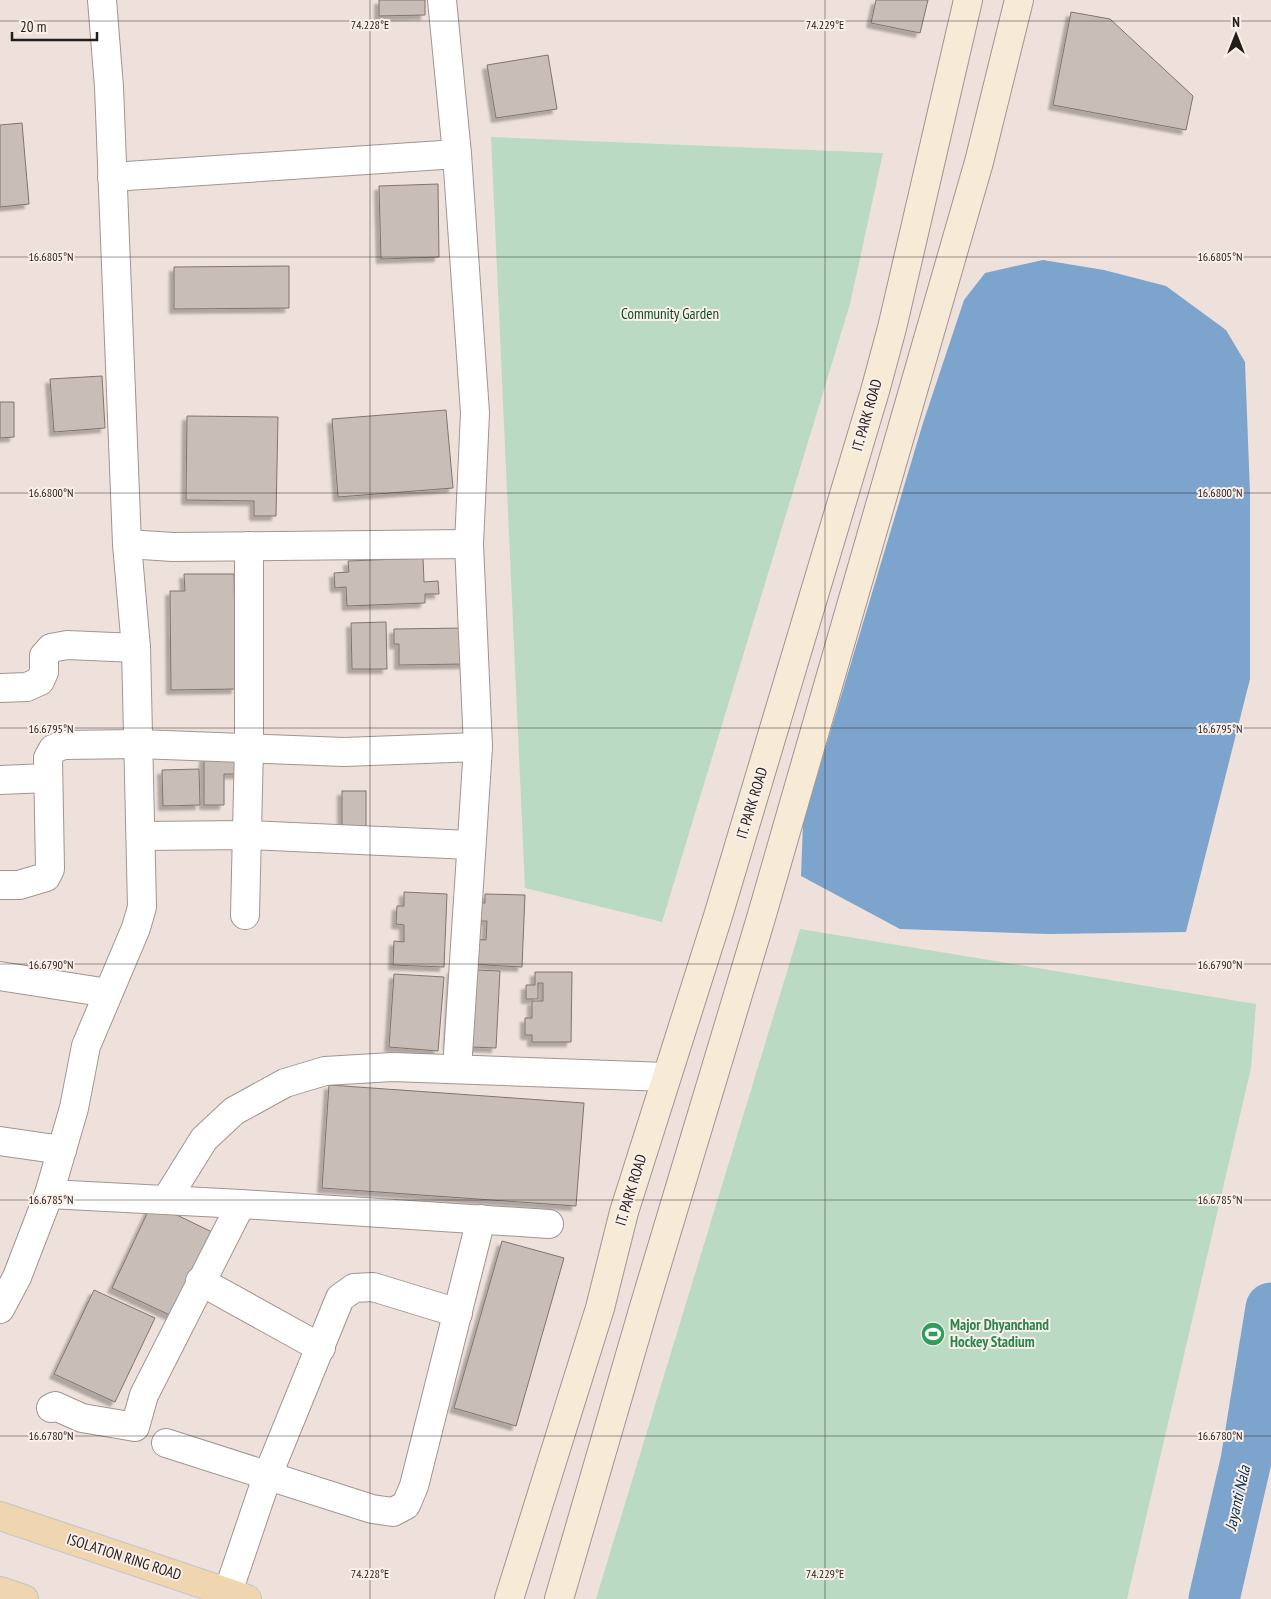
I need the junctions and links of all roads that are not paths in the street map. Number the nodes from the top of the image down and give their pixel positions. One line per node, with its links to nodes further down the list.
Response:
1 (102, 0): 6 (street)
2 (442, 0): 5 (street)
3 (968, 0): 25 (main road, IT. PARK ROAD)
4 (1019, 0): 46 (main road)
5 (457, 154): 6 (street); 8 (street)
6 (112, 177): 7 (street)
7 (127, 544): 9 (street); 10 (street)
8 (470, 544): 9 (street); 14 (street)
9 (250, 546): 13 (street)
10 (136, 648): 11 (street); 12 (street)
11 (0, 688)
12 (140, 744): 13 (street); 15 (street); 18 (street)
13 (250, 747): 14 (street); 17 (street)
14 (478, 747): 19 (street)
15 (48, 778): 16 (street); 20 (street)
16 (0, 780)
17 (247, 834): 18 (street); 19 (street); 21 (street)
18 (141, 836): 23 (street)
19 (470, 845): 24 (street)
20 (0, 885)
21 (245, 915)
22 (0, 976): 23 (street)
23 (108, 994): 27 (street)
24 (457, 1069): 25 (street); 29 (street)
25 (666, 1078): 45 (main road, IT. PARK ROAD)
26 (0, 1141): 27 (street)
27 (62, 1150): 28 (street)
28 (48, 1194): 29 (street); 33 (street)
29 (166, 1200): 30 (street)
30 (241, 1204): 31 (street); 34 (street)
31 (481, 1219): 32 (street); 36 (street)
32 (549, 1224)
33 (8, 1276): 35 (street)
34 (200, 1281): 37 (street); 38 (street)
35 (0, 1309)
36 (458, 1313): 37 (street); 40 (street)
37 (321, 1348): 40 (street)
38 (51, 1408)
39 (166, 1444): 40 (street)
40 (267, 1477): 43 (street)
41 (0, 1516): 43 (main road, ISOLATION RING ROAD)
42 (0, 1591): 44 (main road)
43 (238, 1596)
44 (24, 1599)
45 (510, 1599)
46 (560, 1599)

